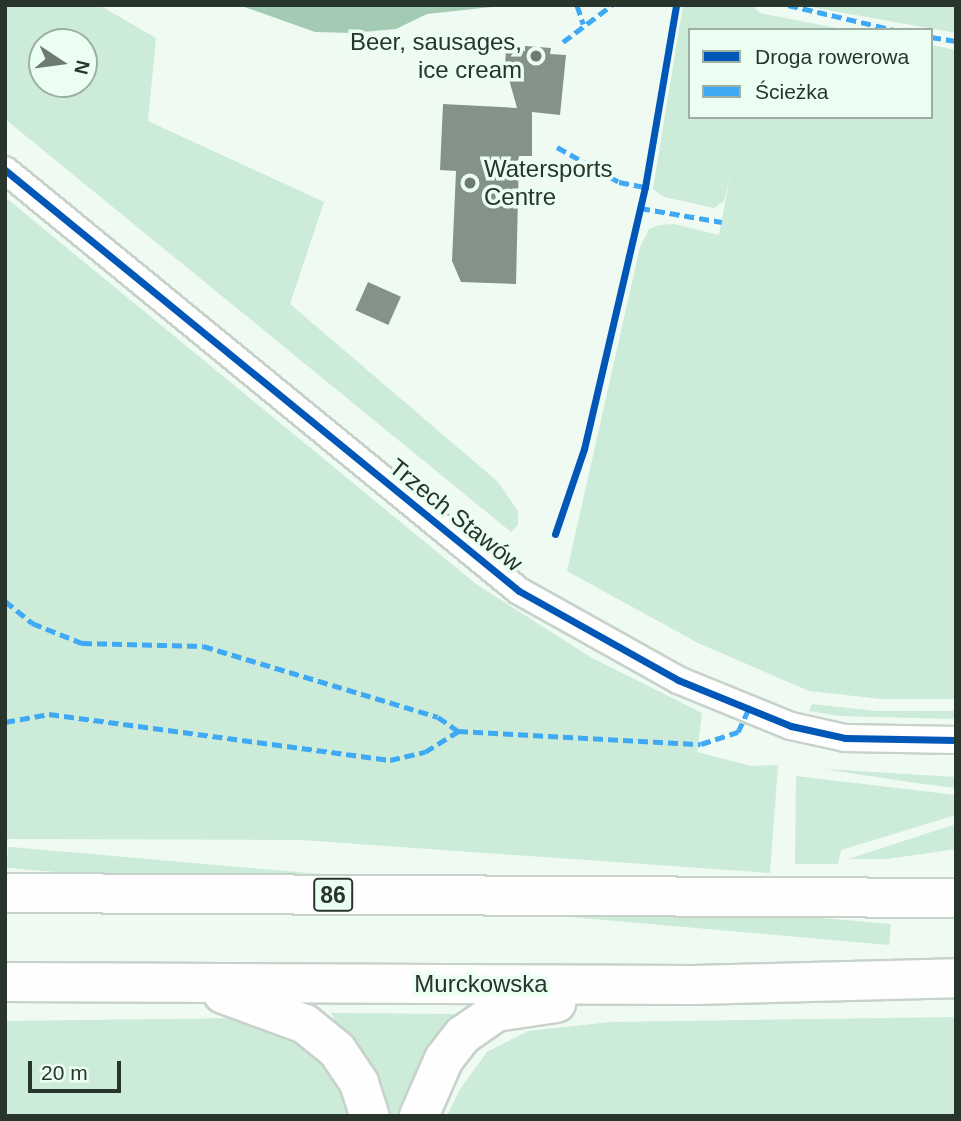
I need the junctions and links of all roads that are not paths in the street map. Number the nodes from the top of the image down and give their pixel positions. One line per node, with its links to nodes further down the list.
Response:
1 (5, 170): 2 (street, Trzech Stawów)
2 (956, 740)
3 (5, 893): 4 (highway, 86)
4 (956, 898)
5 (956, 978): 8 (highway, Murckowska)
6 (5, 982): 7 (highway, Murckowska)
7 (152, 982): 8 (highway, Murckowska); 9 (highway)
8 (694, 985): 10 (highway)
9 (370, 1116)
10 (419, 1116)

